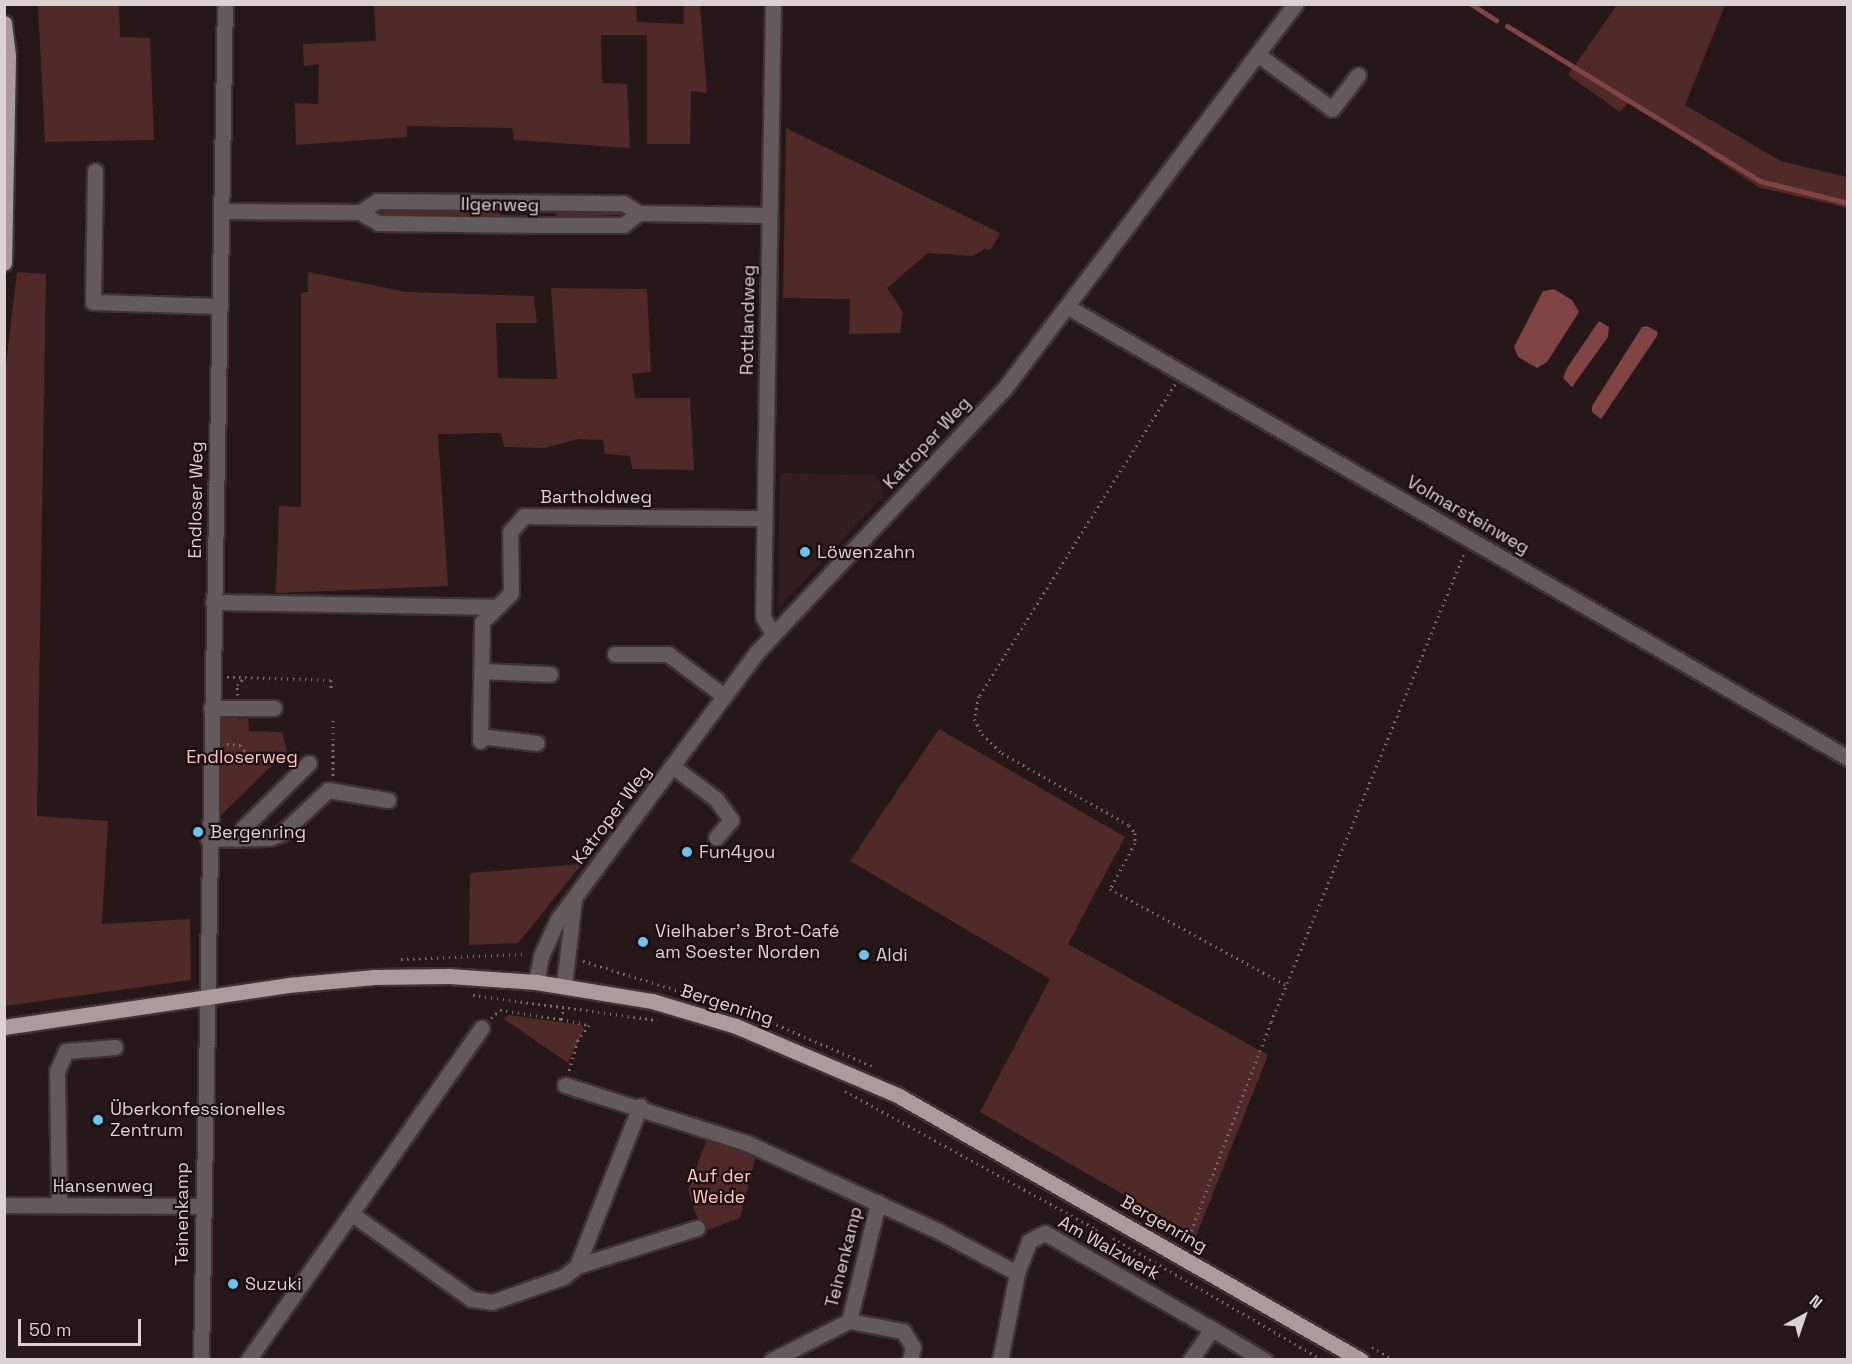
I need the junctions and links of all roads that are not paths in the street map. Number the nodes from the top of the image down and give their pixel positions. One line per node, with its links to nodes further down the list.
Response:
1 (225, 4): 8 (street, Endloser Weg)
2 (773, 4): 11 (street, Rottlandweg)
3 (1295, 4): 5 (street, Katroper Weg)
4 (4, 22): 12 (main road)
5 (1257, 54): 6 (street); 14 (street, Katroper Weg)
6 (1358, 75)
7 (95, 171): 13 (street)
8 (221, 211): 9 (street, Ilgenweg); 13 (street, Endloser Weg)
9 (360, 212): 10 (street, Ilgenweg); 10 (street, Ilgenweg)
10 (639, 213): 11 (street, Ilgenweg)
11 (769, 215): 15 (street, Rottlandweg)
12 (4, 263)
13 (219, 306): 16 (street, Endloser Weg)
14 (1068, 307): 18 (street, Katroper Weg); 26 (street, Volmarsteinweg)
15 (764, 518): 17 (street, Bartholdweg); 18 (street, Rottlandweg)
16 (213, 602): 17 (street); 23 (street, Endloser Weg)
17 (496, 607): 20 (street, Bartholdweg)
18 (772, 634): 22 (street, Katroper Weg)
19 (615, 654): 22 (street)
20 (481, 671): 21 (street); 25 (street, Bartholdweg)
21 (550, 674)
22 (724, 696): 28 (street, Katroper Weg)
23 (211, 708): 24 (street); 31 (street, Endloser Weg)
24 (274, 708)
25 (537, 743)
26 (1848, 758)
27 (309, 763): 32 (street)
28 (672, 766): 30 (street); 33 (street, Katroper Weg)
29 (388, 800): 32 (street)
30 (716, 838)
31 (208, 839): 32 (street); 36 (street, Endloser Weg)
32 (238, 839)
33 (575, 897): 34 (street, Katroper Weg); 35 (street, Katroper Weg)
34 (536, 982): 35 (main road, Bergenring); 36 (main road, Bergenring)
35 (564, 985): 59 (main road, Bergenring)
36 (207, 997): 37 (main road, Bergenring); 45 (street, Teinenkamp)
37 (4, 1027)
38 (481, 1028): 46 (street)
39 (115, 1047): 44 (street)
40 (564, 1085): 41 (street)
41 (640, 1106): 42 (street); 48 (street)
42 (878, 1203): 49 (street); 50 (street, Teinenkamp)
43 (4, 1205): 44 (street, Hansenweg)
44 (59, 1205): 45 (street, Hansenweg)
45 (202, 1206): 52 (street, Teinenkamp)
46 (352, 1214): 48 (street); 53 (street)
47 (697, 1228): 48 (street)
48 (577, 1266)
49 (1017, 1273): 51 (street, Am Walzwerk); 56 (street, Am Walzwerk)
50 (849, 1321): 54 (street, Teinenkamp); 55 (street, Teinenkamp)
51 (1212, 1329): 57 (street); 58 (street)
52 (201, 1359)
53 (248, 1359)
54 (772, 1359)
55 (910, 1359)
56 (1000, 1359)
57 (1190, 1359)
58 (1264, 1359)
59 (1361, 1359)

